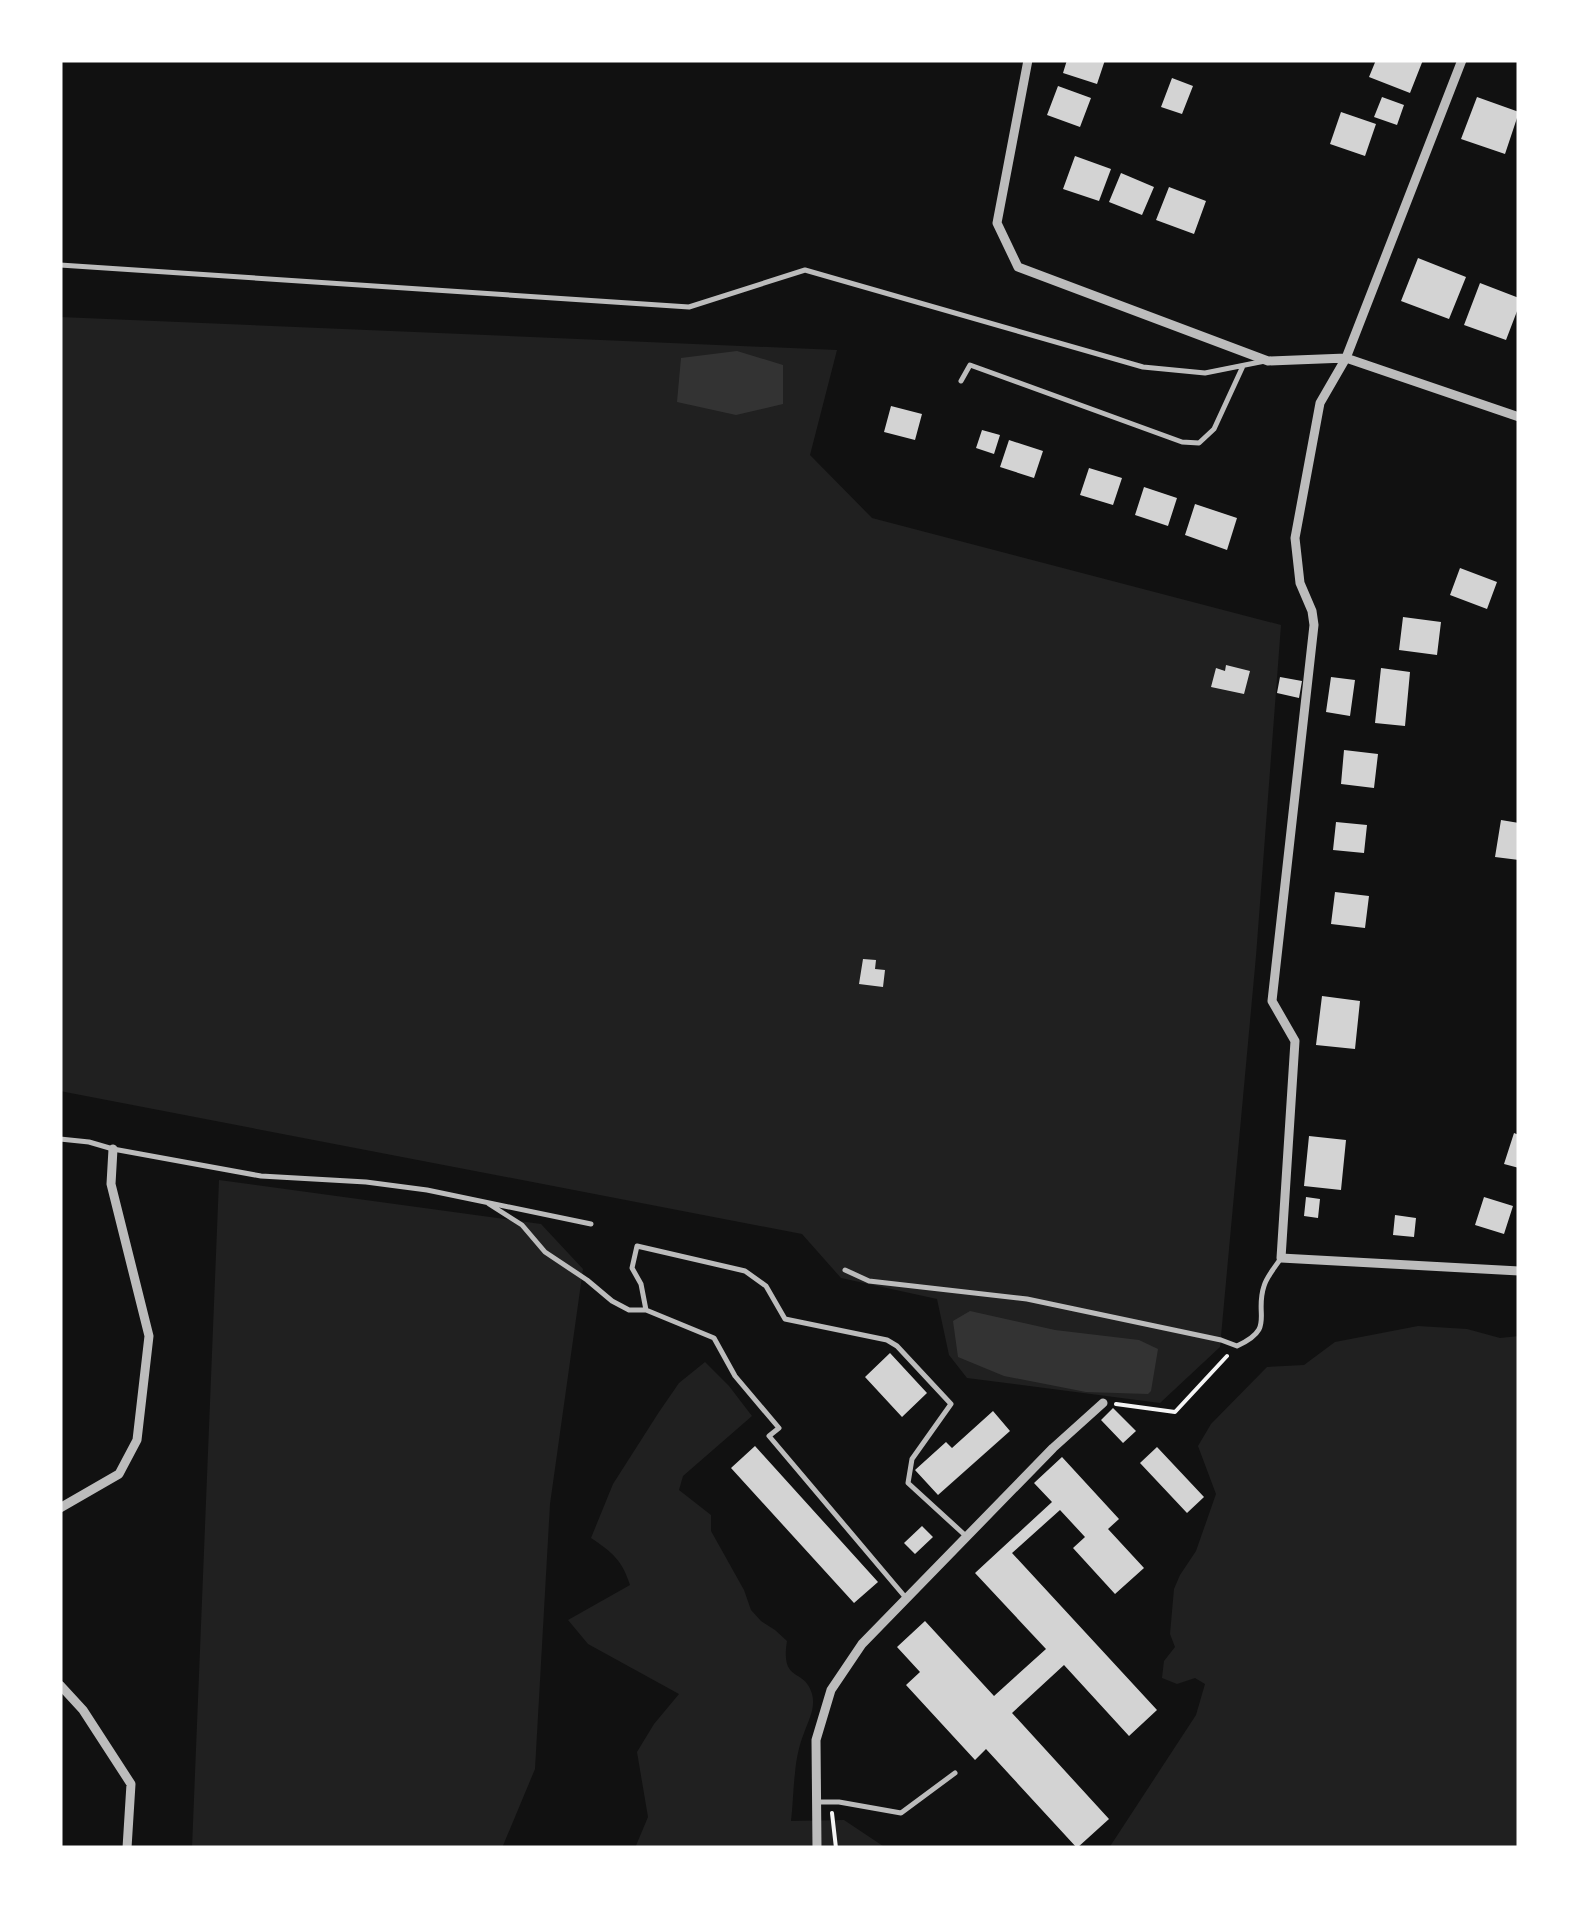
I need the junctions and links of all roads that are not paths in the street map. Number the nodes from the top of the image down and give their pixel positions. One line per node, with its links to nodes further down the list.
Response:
1 (1028, 60): 5 (street)
2 (1462, 60): 4 (street)
3 (60, 265): 6 (lane)
4 (1346, 358): 5 (street); 8 (street); 13 (street)
5 (1268, 361): 6 (lane)
6 (1243, 366): 7 (lane)
7 (961, 381)
8 (1519, 417)
9 (60, 1139): 10 (lane)
10 (113, 1149): 11 (lane); 18 (street)
11 (489, 1204): 12 (lane); 16 (lane)
12 (591, 1224)
13 (1280, 1258): 14 (lane); 15 (street)
14 (844, 1270)
15 (1519, 1272)
16 (646, 1310): 19 (lane); 20 (lane)
17 (1103, 1403): 19 (street)
18 (60, 1508)
19 (966, 1537): 20 (street)
20 (906, 1598): 23 (street)
21 (60, 1685): 24 (street)
22 (955, 1774): 23 (lane)
23 (816, 1802): 25 (street)
24 (127, 1848)
25 (817, 1848)

